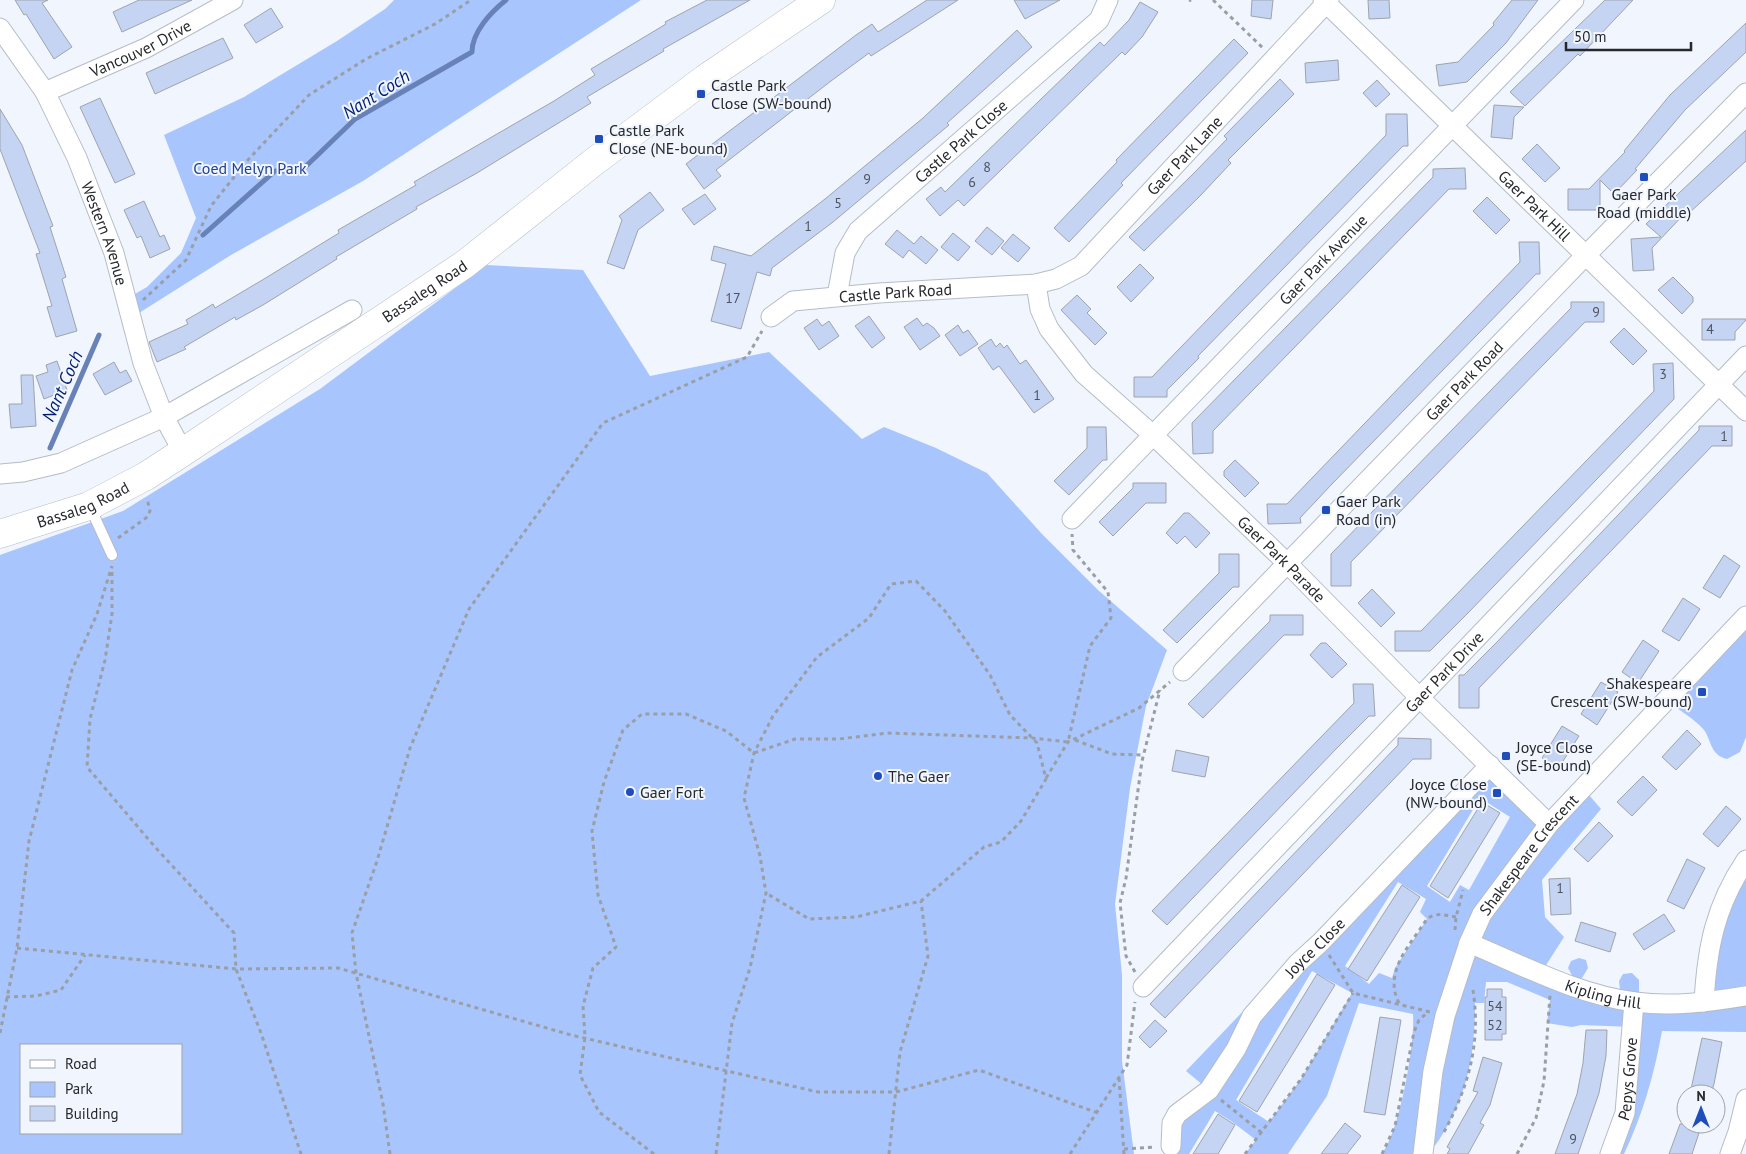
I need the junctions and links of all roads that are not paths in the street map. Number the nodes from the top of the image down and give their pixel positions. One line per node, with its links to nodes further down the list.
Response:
1 (233, 0): 7 (street, Vancouver Drive)
2 (821, 0): 20 (street, Bassaleg Road)
3 (1108, 0): 12 (street, Castle Park Close)
4 (1574, 0): 9 (street, Gaer Park Avenue)
5 (1326, 1): 9 (street, Gaer Park Hill); 11 (street, Gaer Park Lane)
6 (0, 28): 7 (street, Western Avenue)
7 (45, 92): 18 (street, Western Avenue)
8 (1746, 93): 10 (street, Gaer Park Road)
9 (1451, 127): 10 (street, Gaer Park Hill); 19 (street, Gaer Park Avenue)
10 (1586, 254): 16 (street, Gaer Park Hill); 26 (street, Gaer Park Road)
11 (1031, 284): 12 (street, Castle Park Road); 19 (street, Gaer Park Parade)
12 (837, 296): 14 (street, Castle Park Road)
13 (352, 310): 18 (street)
14 (771, 317)
15 (1746, 356): 16 (street, Gaer Park Drive)
16 (1718, 385): 17 (street, Gaer Park Hill); 29 (street, Gaer Park Drive)
17 (1746, 411)
18 (164, 417): 20 (street, Western Avenue); 21 (street)
19 (1153, 435): 23 (street, Gaer Park Avenue); 26 (street, Gaer Park Parade)
20 (183, 452): 22 (street, Bassaleg Road)
21 (0, 474)
22 (89, 506): 24 (street, Bassaleg Road); 25 (lane)
23 (1072, 520)
24 (0, 534)
25 (114, 554)
26 (1287, 563): 28 (street, Gaer Park Road); 29 (street, Gaer Park Parade)
27 (1746, 616): 31 (street, Shakespeare Crescent)
28 (1183, 671)
29 (1419, 698): 30 (street, Gaer Park Parade); 34 (street, Gaer Park Drive)
30 (1490, 765): 31 (street, Gaer Park Parade); 39 (street, Joyce Close)
31 (1549, 824): 33 (street, Shakespeare Crescent)
32 (1746, 860): 37 (street)
33 (1466, 950): 36 (street, Kipling Hill); 40 (street, Shakespeare Crescent)
34 (1143, 987)
35 (1745, 1001): 37 (street, Kipling Hill)
36 (1634, 1002): 37 (street, Kipling Hill); 41 (street, Pepys Grove)
37 (1704, 1002)
38 (1746, 1099): 42 (street)
39 (1170, 1146)
40 (1423, 1154)
41 (1610, 1154)
42 (1730, 1154)

